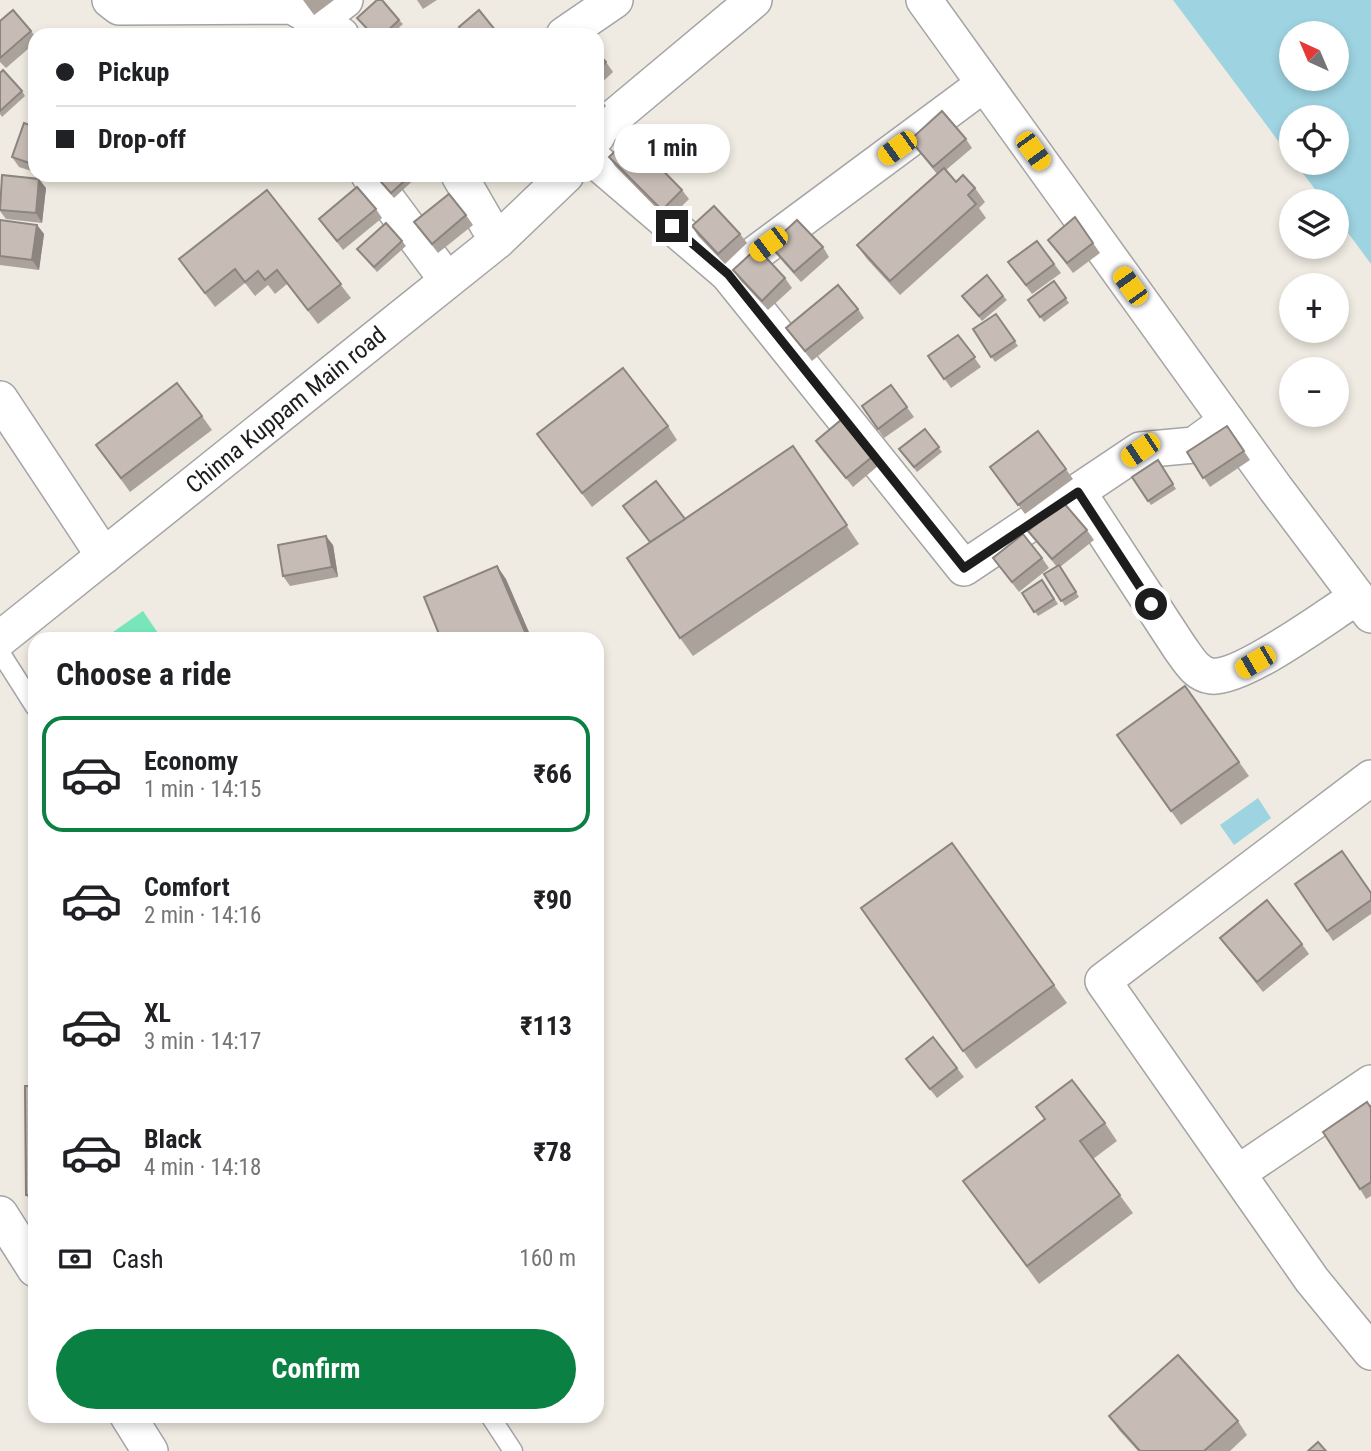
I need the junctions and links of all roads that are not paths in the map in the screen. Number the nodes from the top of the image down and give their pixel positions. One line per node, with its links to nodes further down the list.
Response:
1 (110, 0): 6 (street)
2 (345, 0): 6 (street)
3 (615, 0): 7 (street)
4 (754, 0): 9 (street)
5 (924, 0): 8 (street)
6 (310, 16)
7 (574, 28)
8 (984, 84): 15 (street); 18 (street)
9 (604, 125)
10 (604, 168): 15 (street)
11 (374, 182): 16 (street)
12 (463, 182): 14 (street)
13 (559, 182): 14 (street, Chinna Kuppam Main road)
14 (497, 241): 16 (street, Chinna Kuppam Main road)
15 (728, 274): 19 (street)
16 (447, 280): 20 (street, Chinna Kuppam Main road)
17 (0, 399): 20 (street)
18 (1227, 421): 19 (street); 21 (street)
19 (1078, 492): 21 (street)
20 (104, 556): 22 (street, Chinna Kuppam Main road)
21 (1364, 606)
22 (0, 639)
23 (0, 652): 24 (lane)
24 (28, 696)
25 (1371, 778): 27 (street)
26 (1371, 1083): 27 (street)
27 (1238, 1173): 30 (street)
28 (0, 1214): 29 (street)
29 (28, 1258)
30 (1371, 1352)
31 (132, 1423): 33 (street)
32 (495, 1423): 34 (lane)
33 (150, 1451)
34 (513, 1451)

